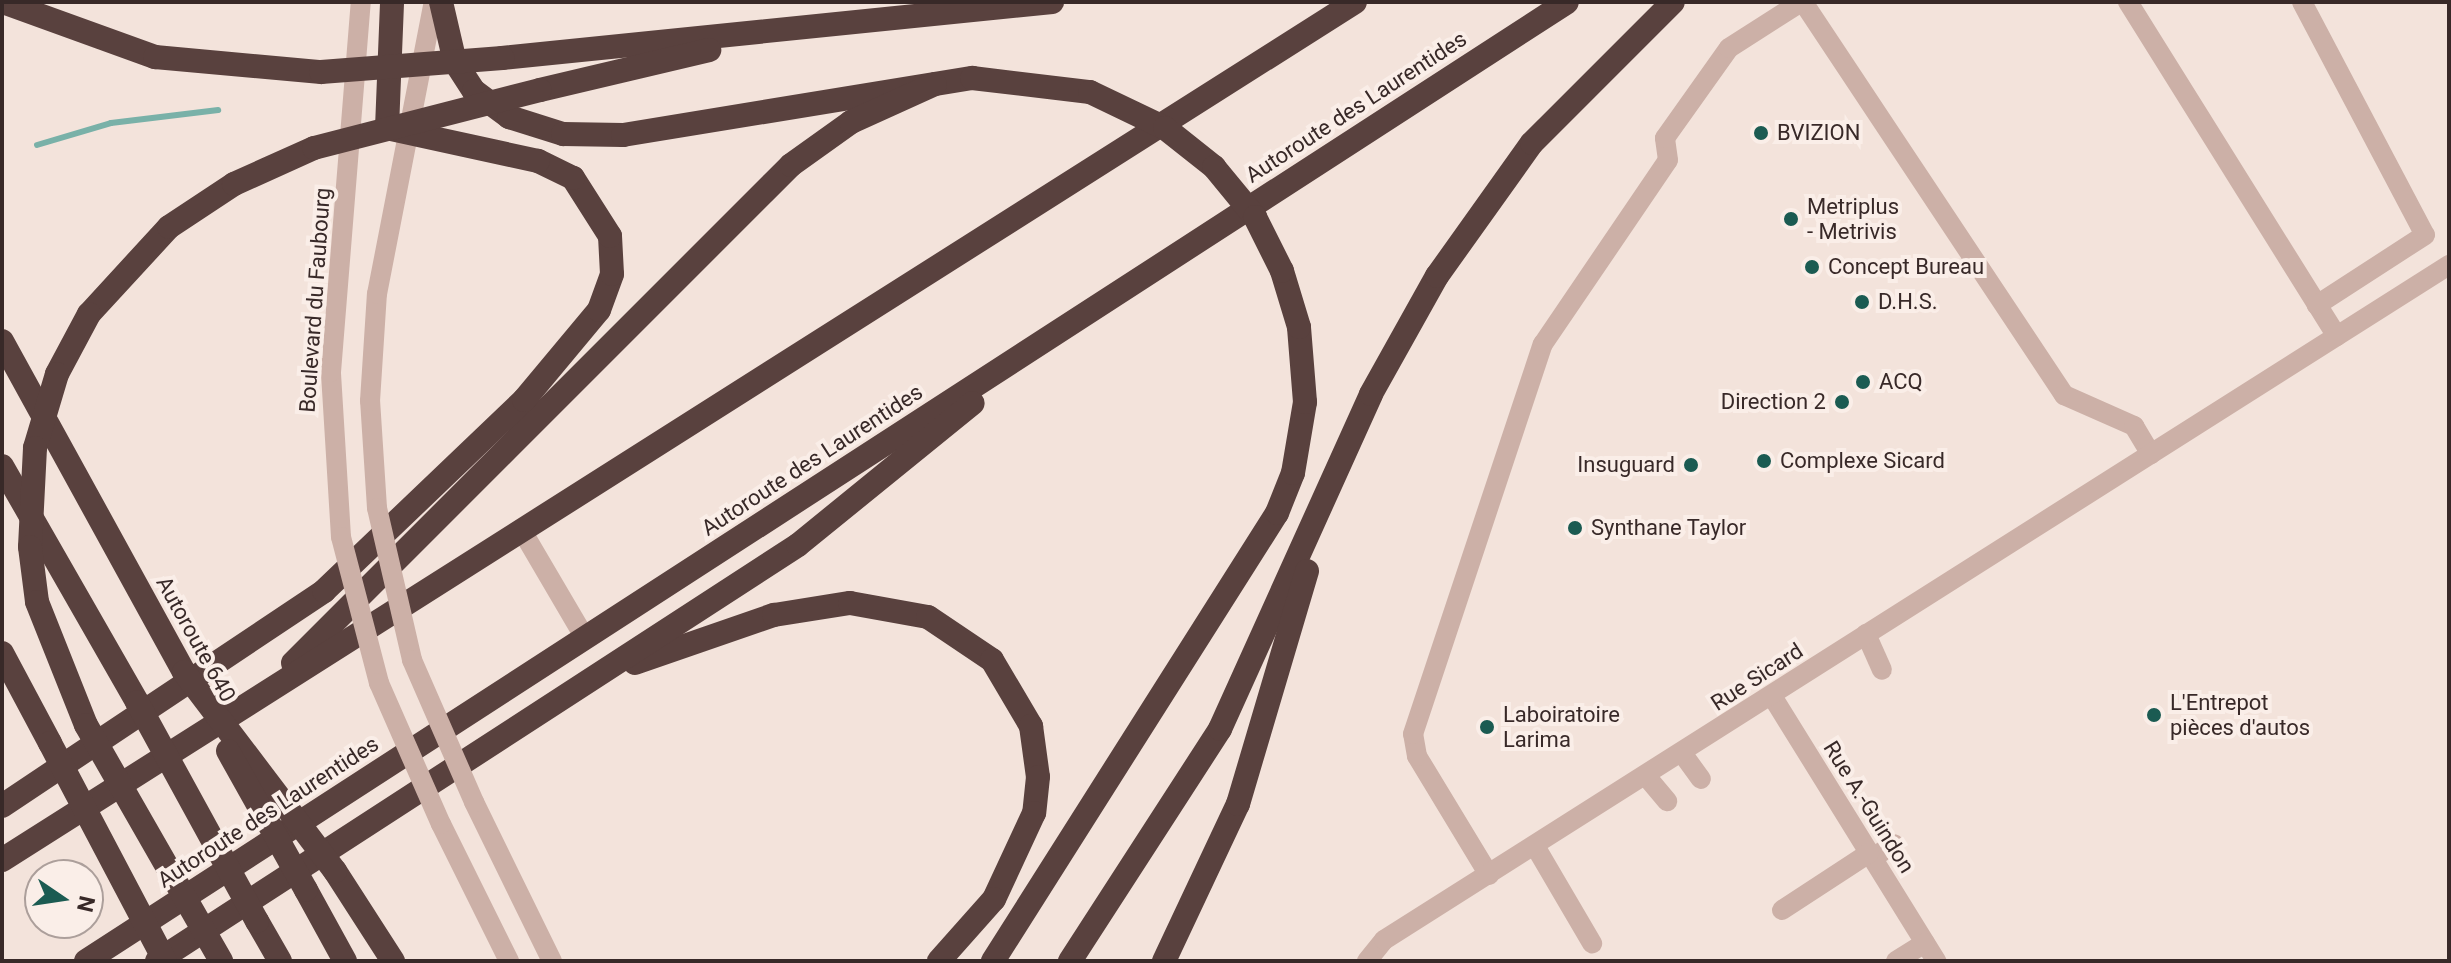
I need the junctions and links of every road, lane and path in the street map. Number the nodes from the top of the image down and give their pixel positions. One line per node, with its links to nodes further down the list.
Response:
1 (3, 2): 13 (highway, bridge)
2 (361, 2): 53 (street, Boulevard du Faubourg, bridge)
3 (392, 2): 15 (highway)
4 (434, 2): 15 (street)
5 (441, 2): 14 (highway)
6 (1052, 2): 13 (highway)
7 (1355, 2): 24 (highway)
8 (1566, 2): 18 (highway, Autoroute des Laurentides)
9 (1673, 2): 23 (highway)
10 (1802, 2): 21 (street); 42 (street)
11 (2128, 2): 17 (street)
12 (2302, 2): 17 (street)
13 (789, 30): 49 (highway, bridge)
14 (935, 84): 31 (highway); 56 (highway, bridge)
15 (405, 137): 37 (highway); 54 (street, bridge)
16 (2449, 265): 19 (street, Rue Sicard)
17 (2317, 305): 19 (street)
18 (1073, 322): 26 (highway, Autoroute des Laurentides); 30 (highway)
19 (2337, 336): 21 (street, Rue Sicard)
20 (2, 341): 29 (highway, Autoroute 640)
21 (2151, 454): 25 (street, Rue Sicard)
22 (2, 466): 50 (highway, bridge)
23 (1321, 506): 57 (highway); 58 (highway)
24 (521, 529): 26 (street); 31 (highway)
25 (1866, 634): 28 (street); 32 (street, Rue Sicard)
26 (585, 638): 46 (highway, Autoroute des Laurentides)
27 (2, 653): 48 (highway, bridge)
28 (1882, 670)
29 (184, 672): 51 (highway, Autoroute 640, bridge); 52 (highway, bridge)
30 (599, 675): 47 (highway); 55 (highway)
31 (266, 692): 41 (highway)
32 (1772, 696): 33 (street, Rue Sicard); 40 (street, Rue A.-Guindon)
33 (1682, 753): 34 (street, Rue Sicard); 35 (street)
34 (1646, 776): 36 (street); 39 (street, Rue Sicard)
35 (1701, 779)
36 (1667, 801)
37 (2, 806)
38 (1894, 844): 40 (street)
39 (1535, 846): 42 (street, Rue Sicard); 44 (street)
40 (1870, 856): 43 (street); 45 (street, Rue A.-Guindon)
41 (2, 860)
42 (1489, 875): 59 (street, Rue Sicard)
43 (1782, 910)
44 (1592, 943)
45 (1930, 952): 60 (street, Rue A.-Guindon)
46 (86, 961)
47 (157, 961)
48 (165, 961)
49 (221, 961)
50 (280, 961)
51 (345, 961)
52 (393, 961)
53 (509, 961)
54 (552, 961)
55 (939, 961)
56 (993, 961)
57 (1070, 961)
58 (1164, 961)
59 (1367, 961)
60 (1896, 961)

